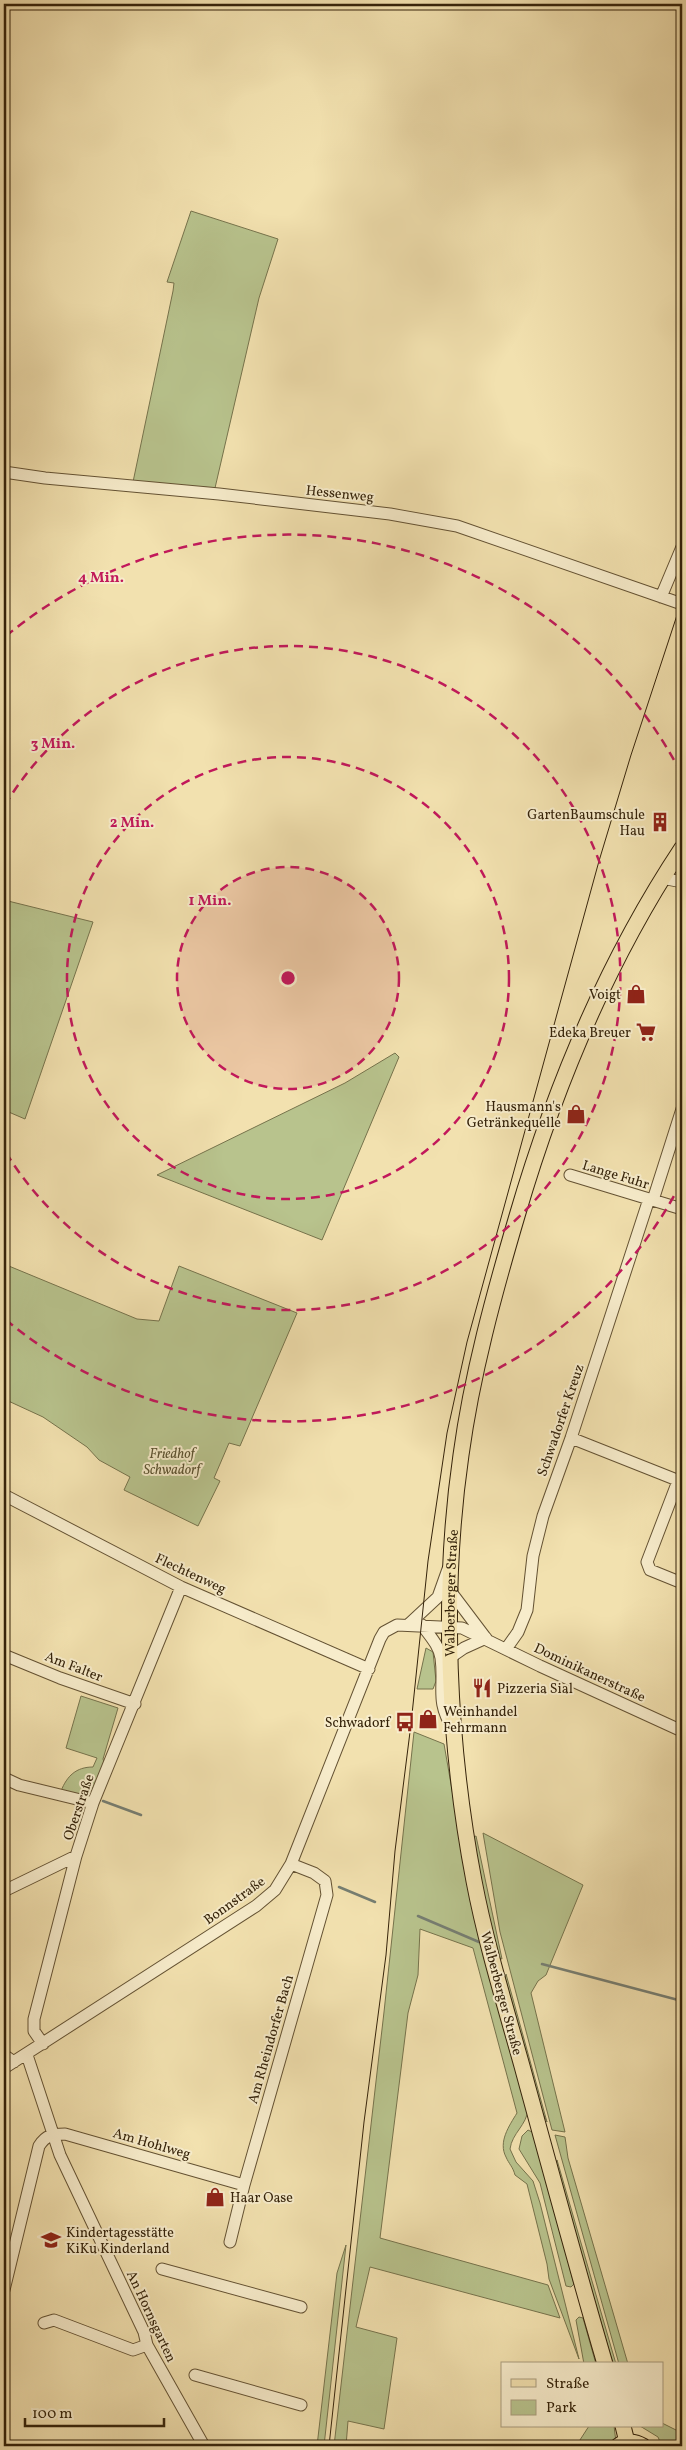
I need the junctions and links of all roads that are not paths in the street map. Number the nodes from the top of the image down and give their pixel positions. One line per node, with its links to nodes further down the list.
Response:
1 (4, 472): 3 (street, Hessenweg)
2 (682, 547): 3 (street)
3 (661, 597): 4 (street, Hessenweg)
4 (682, 604)
5 (682, 848): 6 (main road, Walberberger Straße)
6 (662, 878): 7 (street); 17 (main road, Walberberger Straße)
7 (682, 882)
8 (682, 1108): 10 (street, Schwadorfer Kreuz)
9 (570, 1175): 10 (street, Lange Fuhr)
10 (651, 1200): 11 (street, Lange Fuhr); 12 (street, Schwadorfer Kreuz)
11 (682, 1209)
12 (571, 1438): 13 (street); 22 (street, Schwadorfer Kreuz)
13 (680, 1481): 15 (street)
14 (4, 1495): 16 (street, Flechtenweg)
15 (682, 1583)
16 (181, 1587): 25 (street, Flechtenweg); 26 (street, Oberstraße)
17 (444, 1594): 18 (street, Bonnstraße); 20 (main road, Walberberger Straße); 21 (street, Dominikanerstraße)
18 (409, 1624): 19 (street, Bonnstraße); 25 (street, Bonnstraße)
19 (422, 1624): 20 (street, Bonnstraße); 27 (street)
20 (451, 1626): 21 (street, Dominikanerstraße); 24 (main road, Walberberger Straße)
21 (486, 1638): 22 (street, Dominikanerstraße); 24 (street)
22 (506, 1649): 28 (street, Dominikanerstraße)
23 (4, 1655): 26 (street, Am Falter)
24 (451, 1657): 27 (main road, Walberberger Straße)
25 (369, 1669): 32 (street, Bonnstraße)
26 (135, 1704): 30 (street, Oberstraße)
27 (454, 1731): 48 (main road, Walberberger Straße)
28 (682, 1731)
29 (4, 1778): 30 (street)
30 (93, 1803): 31 (street, Oberstraße)
31 (76, 1856): 33 (street); 34 (street, Oberstraße)
32 (291, 1864): 34 (street, Bonnstraße); 40 (street, Am Rheindorfer Bach)
33 (4, 1891)
34 (43, 2044): 36 (street, Bonnstraße)
35 (4, 2054): 37 (street)
36 (27, 2055): 37 (street, Bonnstraße); 39 (street, An Hornsgarten)
37 (14, 2062): 38 (street, Bonnstraße)
38 (4, 2068)
39 (52, 2134): 40 (street, Am Hohlweg); 43 (street); 47 (street, An Hornsgarten)
40 (244, 2185): 41 (street, Am Rheindorfer Bach)
41 (230, 2242)
42 (162, 2269): 45 (street)
43 (6, 2270): 44 (street)
44 (4, 2290)
45 (301, 2307)
46 (44, 2324): 47 (street)
47 (147, 2345): 53 (street, An Hornsgarten)
48 (604, 2362)
49 (195, 2375): 50 (street)
50 (300, 2404)
51 (622, 2428): 52 (main road)
52 (622, 2444): 54 (main road)
53 (204, 2446)
54 (643, 2446)

